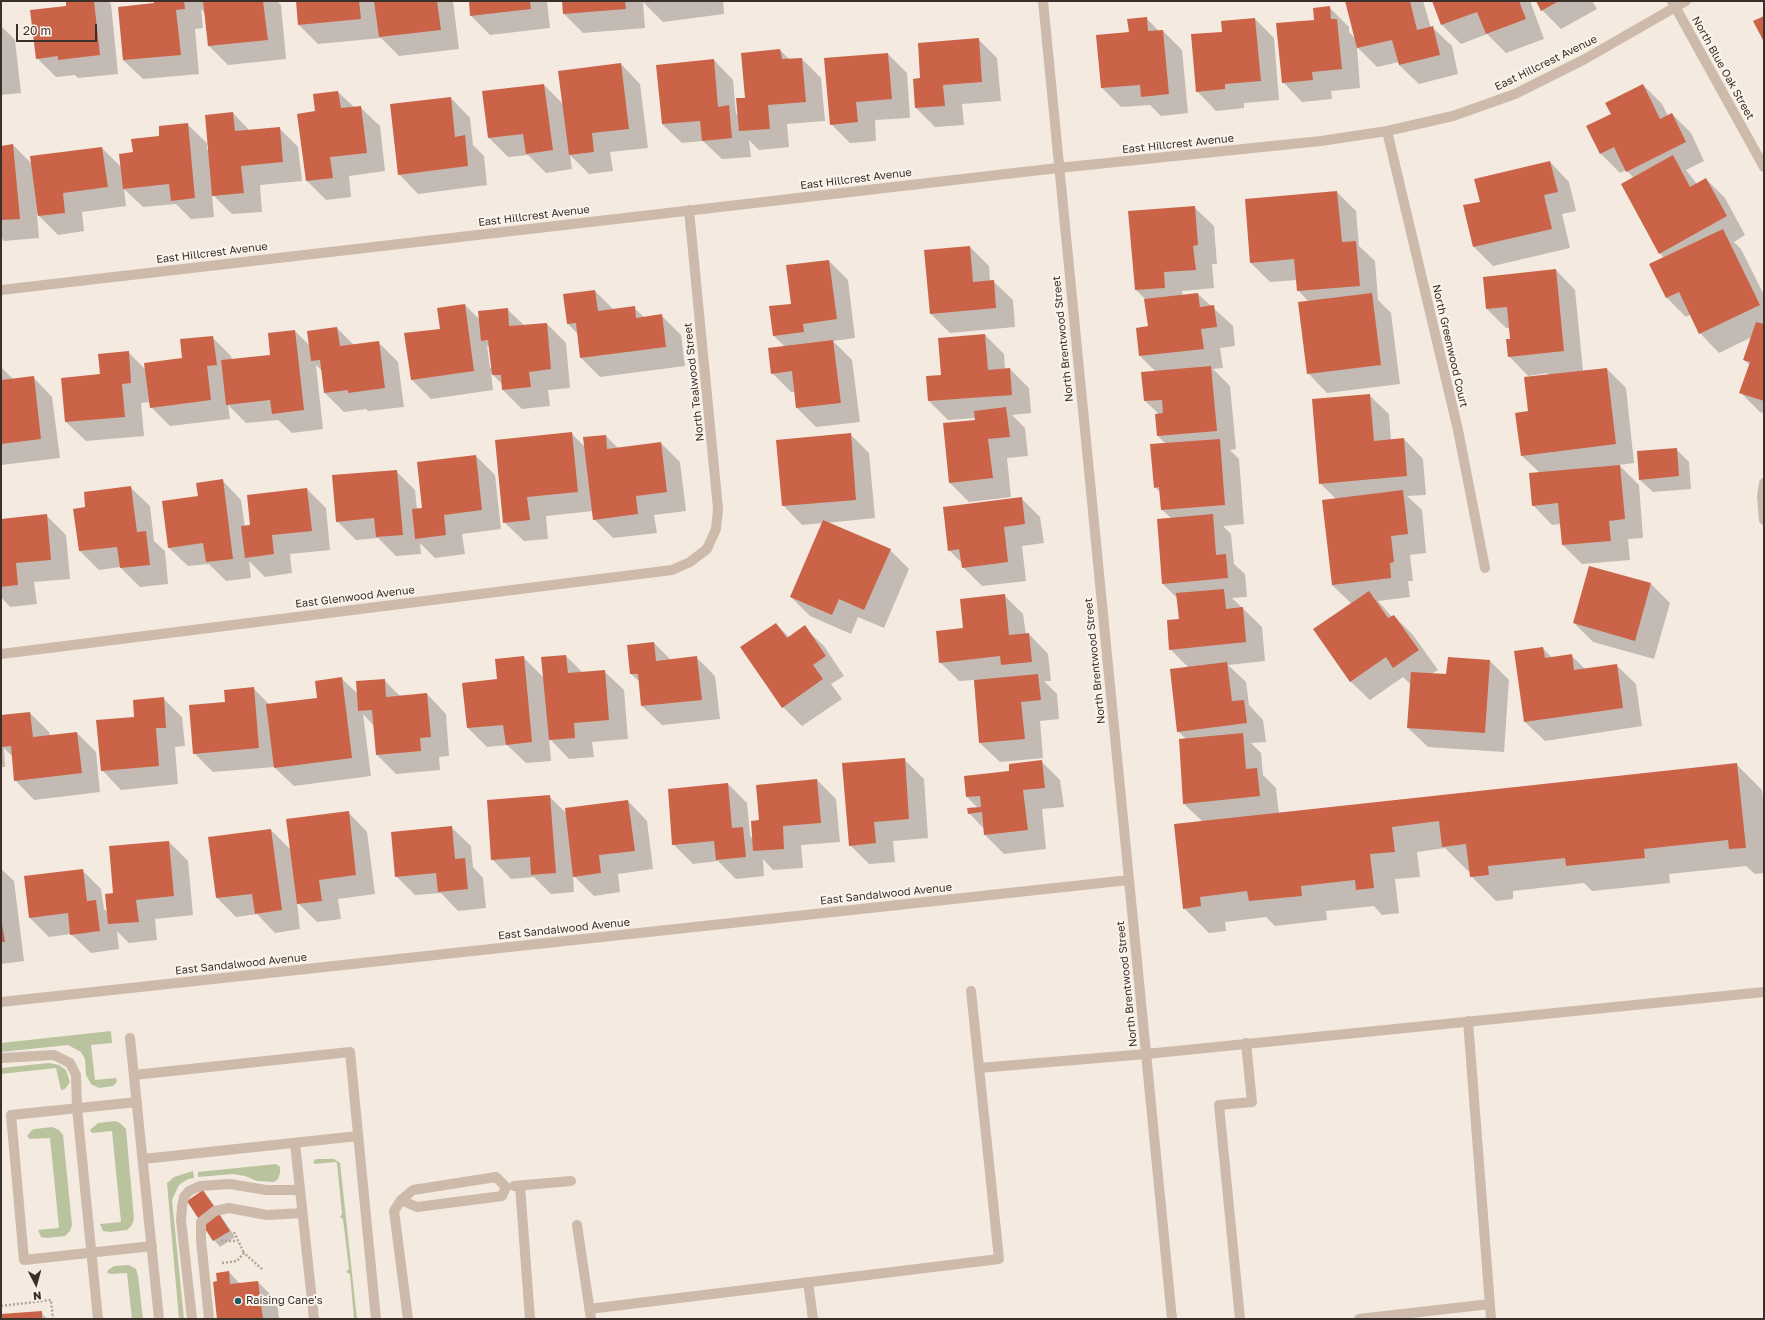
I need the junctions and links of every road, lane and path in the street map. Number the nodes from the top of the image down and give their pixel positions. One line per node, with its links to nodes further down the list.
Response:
1 (1043, 1): 6 (street, North Brentwood Street)
2 (1686, 1): 3 (street, East Hillcrest Avenue)
3 (1673, 4): 4 (street, East Hillcrest Avenue); 5 (street, North Blue Oak Street)
4 (1387, 131): 6 (street, East Hillcrest Avenue); 12 (street, North Greenwood Court)
5 (1764, 167)
6 (1058, 168): 7 (street, East Hillcrest Avenue); 14 (street, North Brentwood Street)
7 (689, 210): 8 (street, East Hillcrest Avenue); 11 (street, North Tealwood Street)
8 (1, 290)
9 (1764, 483): 10 (street)
10 (1764, 520)
11 (707, 549): 13 (street, East Glenwood Avenue)
12 (1485, 568)
13 (1, 654)
14 (1129, 880): 17 (street, East Sandalwood Avenue); 21 (street, North Brentwood Street)
15 (970, 991): 23 (street)
16 (1764, 992): 18 (street)
17 (1, 1002)
18 (1468, 1021): 20 (street); 46 (street)
19 (130, 1038): 24 (street)
20 (1246, 1044): 21 (street); 60 (street)
21 (1146, 1054): 23 (street); 59 (street, North Brentwood Street)
22 (1, 1058): 26 (street)
23 (979, 1068): 45 (street)
24 (134, 1075): 25 (street); 27 (street)
25 (137, 1102): 26 (street); 29 (street)
26 (77, 1108): 41 (street); 41 (street)
27 (358, 1136): 28 (street); 55 (street)
28 (295, 1143): 29 (street); 33 (street)
29 (143, 1160): 40 (street)
30 (571, 1181): 31 (street)
31 (520, 1186): 32 (street); 57 (street)
32 (506, 1187): 34 (street); 34 (street)
33 (300, 1190): 35 (street); 52 (street)
34 (402, 1200): 56 (street)
35 (302, 1213): 53 (street); 54 (street)
36 (577, 1225): 48 (street)
37 (234, 1232): 39 (path)
38 (219, 1237): 39 (path)
39 (238, 1241): 42 (path)
40 (152, 1246): 41 (street); 51 (street)
41 (92, 1252): 50 (street)
42 (244, 1253): 43 (path); 44 (path)
43 (218, 1263)
44 (263, 1270)
45 (808, 1282): 48 (street); 58 (street)
46 (1490, 1304): 61 (street); 62 (street)
47 (1, 1306): 49 (path)
48 (590, 1314)
49 (53, 1319)
50 (98, 1319)
51 (159, 1319)
52 (192, 1319)
53 (209, 1319)
54 (314, 1319)
55 (376, 1319)
56 (408, 1319)
57 (530, 1319)
58 (813, 1319)
59 (1172, 1319)
60 (1240, 1319)
61 (1358, 1319)
62 (1491, 1319)

